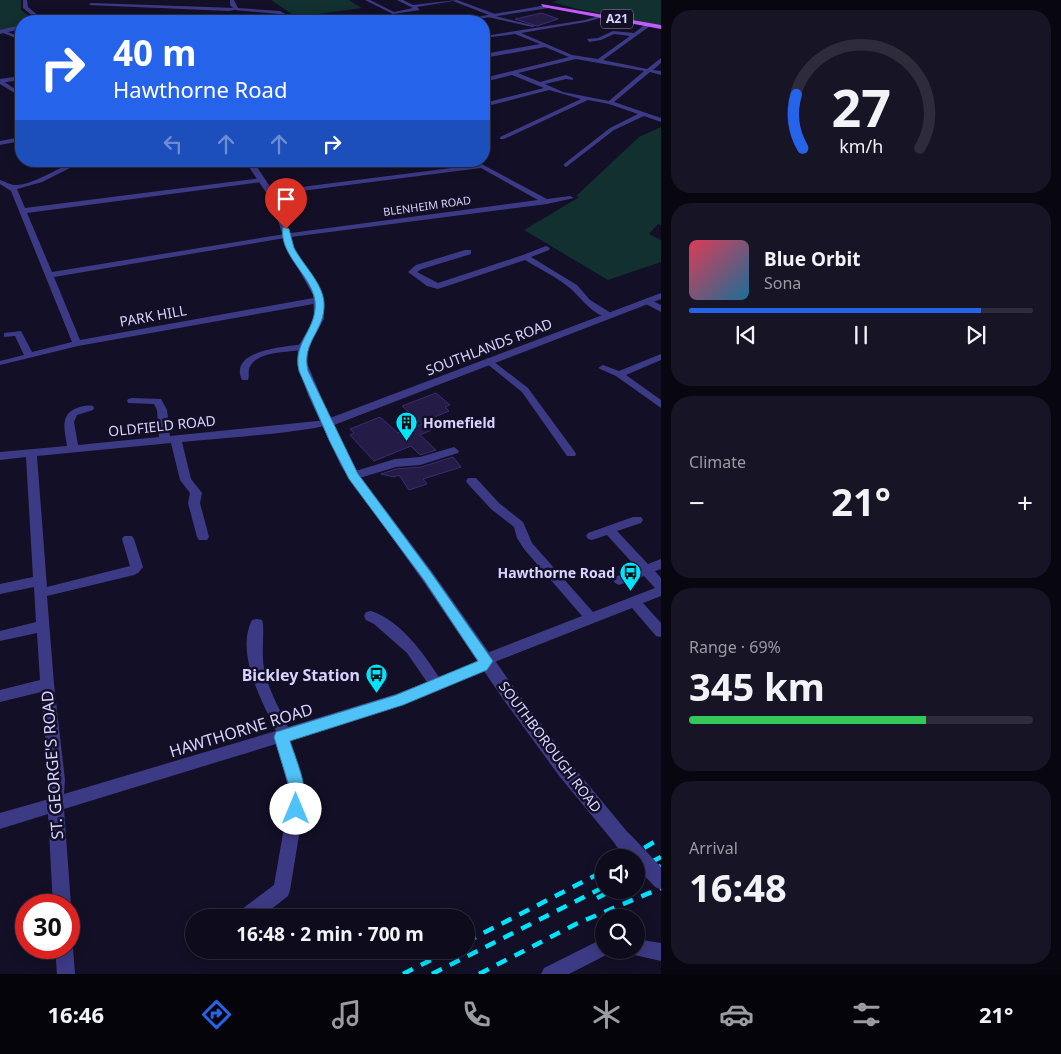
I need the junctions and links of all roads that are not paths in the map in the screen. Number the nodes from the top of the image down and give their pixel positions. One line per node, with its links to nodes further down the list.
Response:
1 (25, 0): 13 (street)
2 (121, 0): 9 (street)
3 (232, 0): 11 (street)
4 (367, 0): 10 (street)
5 (400, 0): 10 (street)
6 (453, 0): 10 (street); 15 (street)
7 (91, 4): 9 (street)
8 (545, 4): 15 (street); 16 (main road, A21)
9 (117, 5): 11 (street); 12 (street)
10 (413, 6)
11 (237, 9): 14 (street)
12 (110, 10)
13 (32, 15)
14 (284, 15)
15 (492, 15): 19 (street)
16 (602, 16): 17 (main road, A21); 19 (street)
17 (648, 25): 18 (main road, A21); 23 (street)
18 (661, 27)
19 (537, 28): 22 (street)
20 (15, 29): 21 (street)
21 (2, 32): 25 (street)
22 (515, 32): 24 (street); 27 (street)
23 (635, 35): 26 (street); 31 (street)
24 (490, 36)
25 (15, 37)
26 (589, 40)
27 (545, 45): 28 (street); 29 (street)
28 (490, 55)
29 (576, 57): 31 (street); 33 (street)
30 (661, 60): 32 (street)
31 (598, 61): 32 (street)
32 (648, 71): 34 (street); 44 (street)
33 (513, 73): 36 (street); 39 (street)
34 (661, 73)
35 (15, 79): 38 (street)
36 (490, 79)
37 (571, 79): 39 (street)
38 (0, 80): 41 (street)
39 (539, 84): 40 (street)
40 (550, 88): 42 (street); 43 (street)
41 (15, 91)
42 (588, 98): 44 (street); 47 (street)
43 (490, 103)
44 (610, 103): 45 (street)
45 (644, 114): 46 (street); 50 (street)
46 (661, 120)
47 (502, 138)
48 (15, 140): 49 (street)
49 (0, 143)
50 (566, 165)
51 (66, 167): 57 (street)
52 (253, 167): 55 (street)
53 (474, 167): 58 (street)
54 (484, 167): 60 (street)
55 (261, 180): 58 (street); 61 (street)
56 (0, 182): 57 (street)
57 (12, 188): 61 (street)
58 (270, 193): 62 (street)
59 (570, 198): 60 (street, BLENHEIM ROAD)
60 (547, 202): 62 (street, BLENHEIM ROAD)
61 (22, 211): 66 (street)
62 (287, 236): 66 (street, BLENHEIM ROAD); 68 (street)
63 (546, 248): 65 (street)
64 (468, 252): 65 (street)
65 (526, 257): 71 (street)
66 (49, 275): 73 (street)
67 (661, 296): 69 (street, SOUTHLANDS ROAD)
68 (319, 300): 73 (street, PARK HILL); 74 (street, SOUTHBOROUGH ROAD)
69 (647, 300): 70 (street); 71 (street, SOUTHLANDS ROAD)
70 (661, 309)
71 (608, 315): 77 (street, SOUTHLANDS ROAD)
72 (7, 335): 75 (street)
73 (77, 343): 75 (street, PARK HILL)
74 (303, 347): 81 (street); 85 (street, SOUTHBOROUGH ROAD)
75 (29, 356): 78 (street, PARK HILL)
76 (661, 356): 80 (street)
77 (489, 362): 85 (street, SOUTHLANDS ROAD); 90 (street)
78 (2, 364)
79 (603, 368): 80 (street)
80 (620, 374): 83 (street)
81 (245, 378)
82 (132, 401): 86 (street)
83 (661, 405)
84 (89, 408): 87 (street)
85 (327, 423): 86 (street, OLDFIELD ROAD); 92 (street, SOUTHBOROUGH ROAD)
86 (171, 440): 87 (street, OLDFIELD ROAD); 97 (street)
87 (73, 450): 89 (street, OLDFIELD ROAD)
88 (454, 451): 92 (street)
89 (31, 453): 91 (street, OLDFIELD ROAD); 103 (street, ST. GEORGE'S ROAD)
90 (571, 454)
91 (0, 456)
92 (353, 476): 113 (street, SOUTHBOROUGH ROAD)
93 (472, 481): 108 (street)
94 (637, 520): 95 (street)
95 (609, 530): 96 (street); 100 (street)
96 (592, 536)
97 (203, 537)
98 (128, 539): 103 (street)
99 (661, 564): 100 (street)
100 (646, 570): 101 (street); 102 (street)
101 (619, 580)
102 (661, 586)
103 (40, 587): 104 (street); 110 (street, ST. GEORGE'S ROAD)
104 (0, 589)
105 (661, 592): 106 (street, HAWTHORNE ROAD)
106 (634, 602): 108 (street, HAWTHORNE ROAD); 111 (street)
107 (371, 616): 115 (street)
108 (590, 617): 113 (street, HAWTHORNE ROAD)
109 (257, 624): 117 (street)
110 (43, 626): 112 (street); 114 (street, ST. GEORGE'S ROAD)
111 (661, 632)
112 (0, 636)
113 (486, 661): 115 (street, HAWTHORNE ROAD); 120 (street, SOUTHBOROUGH ROAD, bridge)
114 (47, 684): 116 (street); 118 (street, ST. GEORGE'S ROAD)
115 (437, 685): 117 (street, HAWTHORNE ROAD)
116 (0, 696)
117 (283, 736): 118 (street, HAWTHORNE ROAD); 122 (street)
118 (57, 804): 119 (street, HAWTHORNE ROAD); 121 (street, ST. GEORGE'S ROAD)
119 (0, 821)
120 (661, 880)
121 (61, 894)
122 (258, 909)
123 (645, 949): 125 (street)
124 (595, 952): 128 (street)
125 (661, 952)
126 (65, 959): 127 (street)
127 (66, 974)
128 (550, 974)

